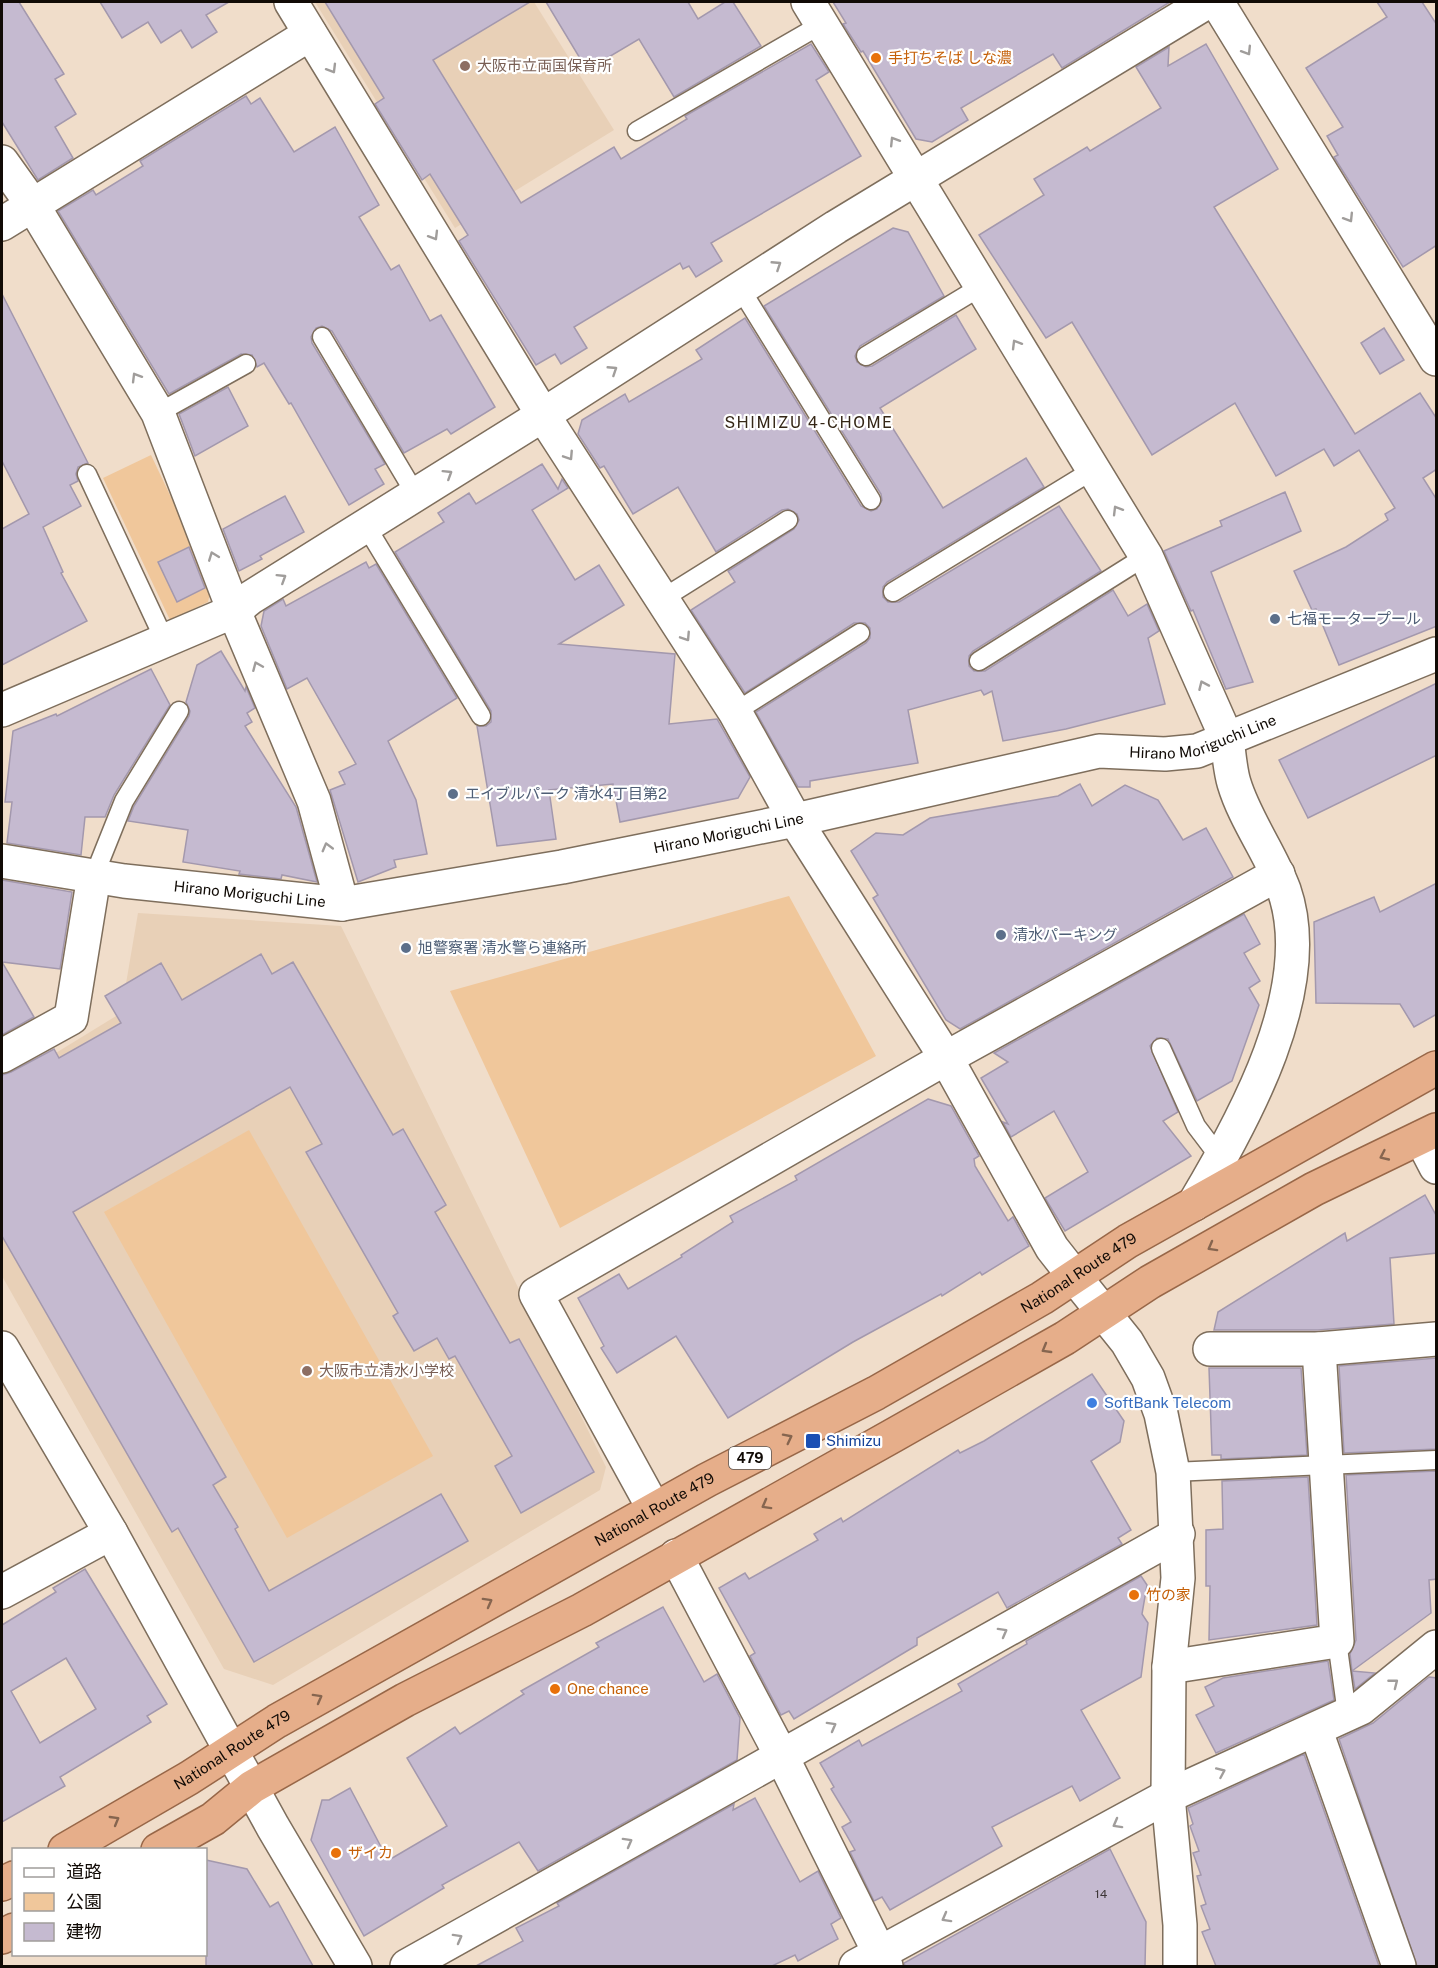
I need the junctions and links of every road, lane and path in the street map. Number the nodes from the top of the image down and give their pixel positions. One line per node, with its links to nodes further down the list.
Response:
1 (291, 2): 5 (street)
2 (1206, 2): 8 (street)
3 (1217, 2): 15 (street, one-way to 15)
4 (815, 13): 6 (lane); 8 (street, one-way to 4)
5 (310, 34): 9 (street); 18 (street, one-way to 18)
6 (637, 131)
7 (2, 162): 9 (street)
8 (917, 178): 11 (street); 12 (street, one-way to 8)
9 (32, 204): 10 (street); 17 (street, one-way to 9)
10 (2, 224)
11 (982, 286): 14 (lane); 19 (street, one-way to 11)
12 (740, 288): 18 (street, one-way to 12); 22 (lane)
13 (322, 337): 21 (lane)
14 (866, 356)
15 (1437, 359)
16 (246, 364): 17 (lane)
17 (158, 413): 28 (street, one-way to 17)
18 (543, 415): 21 (street, one-way to 18); 27 (street, one-way to 27)
19 (1093, 470): 25 (street, one-way to 19); 26 (lane)
20 (87, 474): 30 (lane)
21 (416, 495): 24 (street)
22 (871, 500)
23 (788, 520): 27 (lane)
24 (366, 526): 28 (street, one-way to 24); 36 (lane)
25 (1146, 556): 32 (lane); 37 (street, one-way to 25)
26 (893, 592)
27 (662, 599): 35 (street, one-way to 35)
28 (234, 611): 30 (street); 42 (street, one-way to 28)
29 (861, 633): 35 (lane)
30 (165, 641): 34 (street)
31 (1437, 654): 37 (street, Hirano Moriguchi Line)
32 (979, 661)
33 (179, 711): 41 (lane)
34 (2, 712)
35 (735, 712): 38 (street)
36 (481, 716)
37 (1227, 739): 38 (street, Hirano Moriguchi Line); 40 (street)
38 (795, 820): 42 (street, Hirano Moriguchi Line); 45 (street)
39 (2, 861): 41 (street, Hirano Moriguchi Line)
40 (1278, 874): 45 (street); 48 (street)
41 (94, 876): 42 (street, Hirano Moriguchi Line); 44 (street)
42 (342, 904)
43 (1161, 1048): 48 (lane)
44 (2, 1056)
45 (946, 1058): 51 (street); 60 (street)
46 (1437, 1068): 50 (highway, National Route 479 / 479)
47 (1429, 1134): 49 (street); 52 (highway, one-way to 52)
48 (1221, 1159): 50 (street)
49 (1437, 1167)
50 (1194, 1204): 51 (highway, National Route 479 / 479)
51 (1074, 1276): 52 (street); 60 (highway, National Route 479 / 479, one-way to 51)
52 (1104, 1313): 59 (street); 63 (highway, one-way to 63)
53 (1437, 1339): 56 (street)
54 (2, 1348): 61 (street)
55 (1210, 1349): 56 (street)
56 (1319, 1349): 58 (street)
57 (1437, 1460): 58 (lane)
58 (1325, 1465): 59 (lane); 65 (street)
59 (1173, 1472): 62 (street)
60 (654, 1509): 70 (highway, National Route 479 / 479, one-way to 60)
61 (111, 1533): 64 (street); 70 (street)
62 (1178, 1534): 67 (street); 71 (street, one-way to 62)
63 (676, 1556): 71 (street); 72 (highway)
64 (2, 1592)
65 (1337, 1641): 67 (street); 68 (lane)
66 (1437, 1647): 68 (street, one-way to 66)
67 (1169, 1667): 73 (street)
68 (1347, 1714): 69 (street)
69 (1316, 1731): 73 (street, one-way to 69); 80 (street)
70 (232, 1750): 72 (street); 74 (highway, National Route 479 / 479, one-way to 70)
71 (781, 1755): 76 (street); 78 (street, one-way to 71)
72 (252, 1787): 75 (highway); 77 (street)
73 (1168, 1796): 76 (street, one-way to 76); 79 (street)
74 (68, 1848)
75 (162, 1848)
76 (875, 1963)
77 (355, 1966)
78 (407, 1966)
79 (1180, 1966)
80 (1399, 1966)

